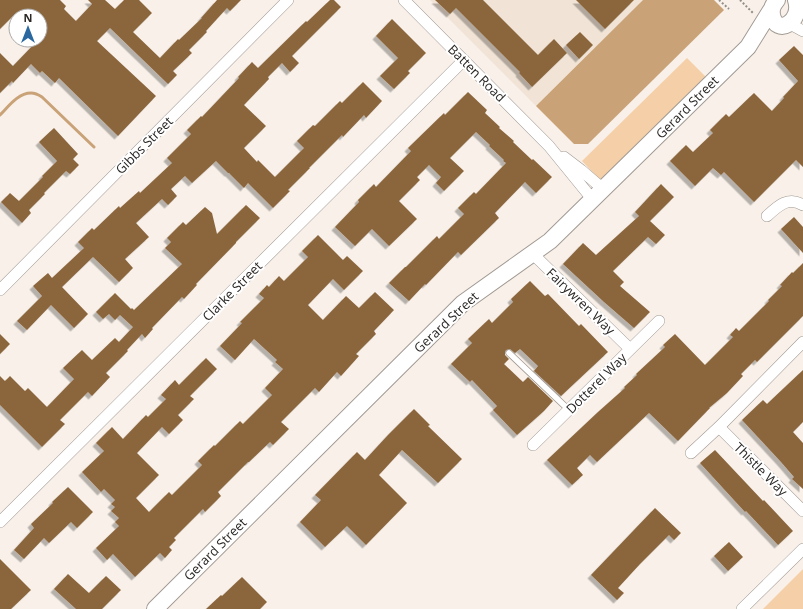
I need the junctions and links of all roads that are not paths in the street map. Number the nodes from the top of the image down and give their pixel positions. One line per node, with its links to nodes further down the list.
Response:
1 (288, 0): 11 (street, Gibbs Street)
2 (404, 0): 6 (street, Batten Road)
3 (774, 5): 4 (street); 5 (street, Gerard Street)
4 (797, 16): 5 (street, Gerard Street)
5 (748, 47): 7 (street, Gerard Street)
6 (464, 60): 7 (street, Batten Road); 21 (street, Clarke Street)
7 (598, 194): 10 (street, Gerard Street)
8 (803, 205): 9 (street)
9 (767, 216)
10 (533, 254): 14 (street, Fairywren Way); 23 (street, Gerard Street)
11 (0, 290)
12 (659, 321): 14 (street, Dotterel Way)
13 (803, 342): 17 (street)
14 (630, 349): 16 (street, Dotterel Way)
15 (509, 353): 16 (lane)
16 (569, 410): 18 (street, Dotterel Way)
17 (719, 427): 19 (street); 20 (street, Thistle Way)
18 (533, 444)
19 (690, 453)
20 (803, 511)
21 (0, 522)
22 (803, 549): 24 (street)
23 (155, 609)
24 (742, 609)

